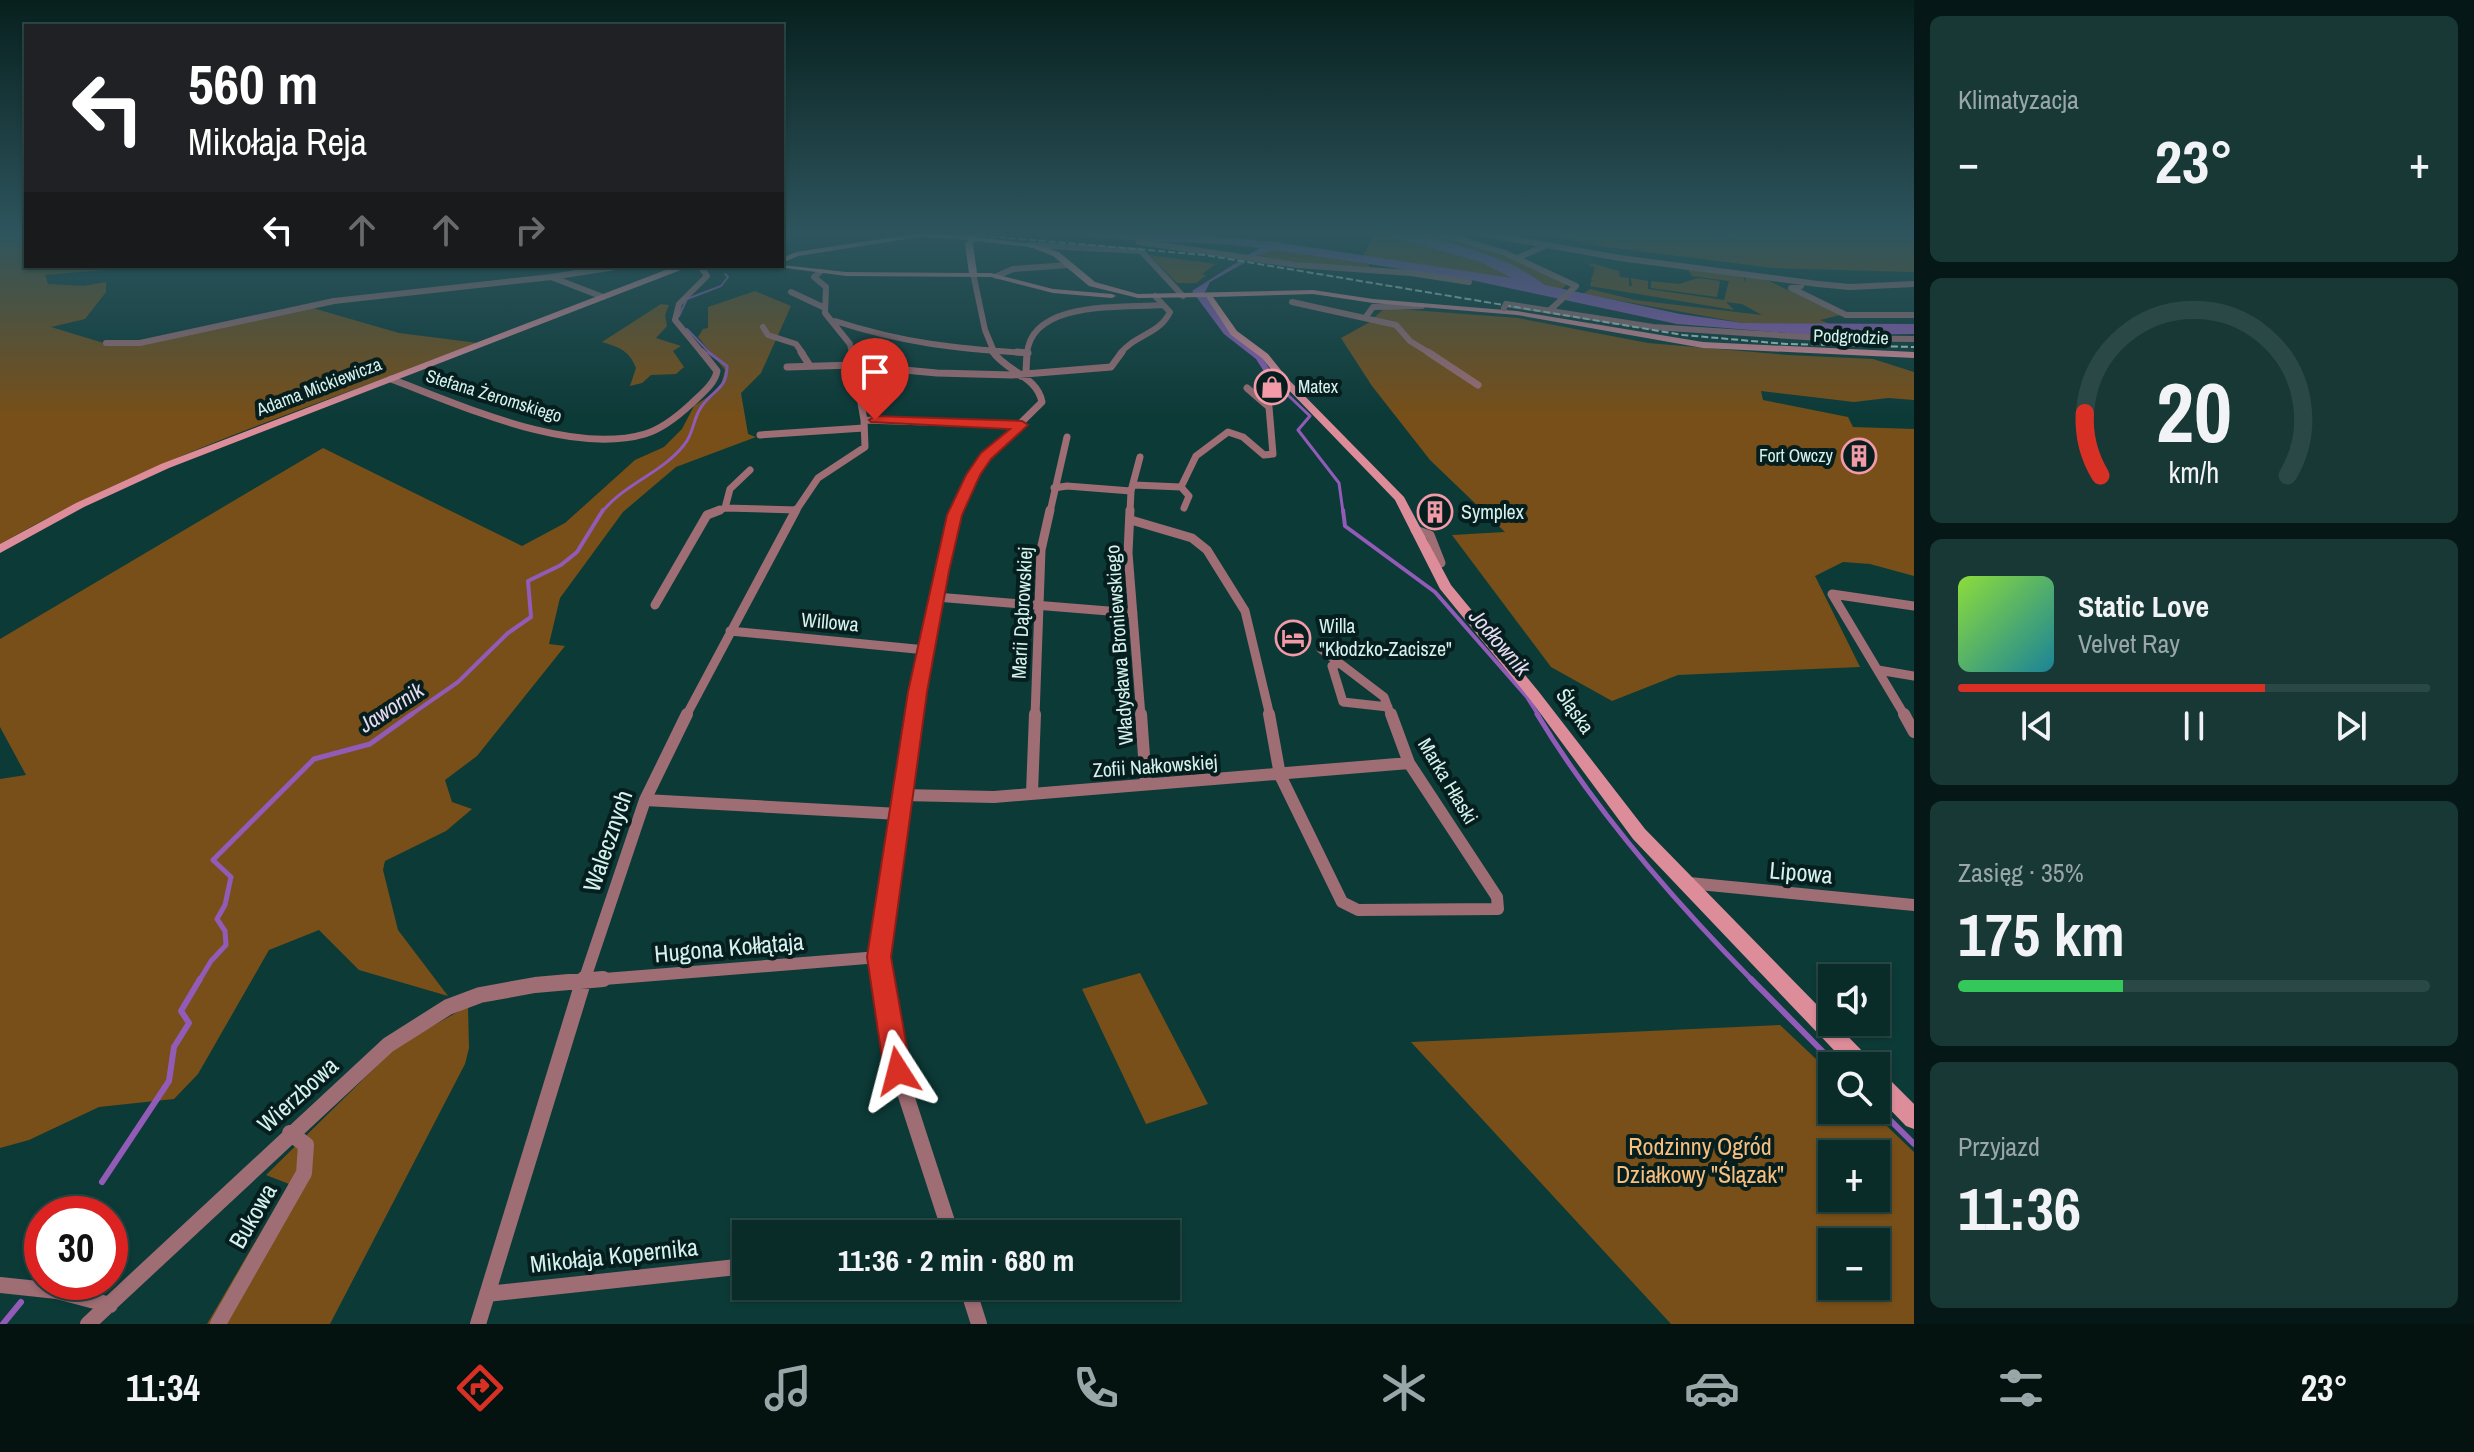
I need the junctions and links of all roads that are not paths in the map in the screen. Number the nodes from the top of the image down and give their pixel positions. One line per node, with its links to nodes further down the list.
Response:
1 (399, 294): 30 (street)
2 (595, 294): 18 (street)
3 (611, 294): 18 (main road, Adama Mickiewicza)
4 (689, 294): 39 (street, Stefana Żeromskiego)
5 (795, 294): 22 (street)
6 (826, 294): 22 (street)
7 (979, 294): 31 (street)
8 (1081, 294): 14 (main road)
9 (1130, 294): 14 (main road)
10 (1260, 294): 17 (main road, Podgrodzie)
11 (1321, 294): 21 (main road, Podgrodzie)
12 (1569, 294): 24 (street)
13 (1803, 294): 25 (street)
14 (1138, 296): 15 (main road, Podgrodzie)
15 (1155, 296): 16 (main road, Podgrodzie); 20 (street)
16 (1183, 296): 17 (main road, Podgrodzie)
17 (1203, 296): 76 (main road, Śląska)
18 (603, 297): 39 (main road, Adama Mickiewicza)
19 (1292, 302): 26 (street)
20 (1162, 305): 33 (street); 38 (street)
21 (1422, 306): 23 (main road, Podgrodzie); 26 (street)
22 (825, 308): 27 (street)
23 (1504, 308): 24 (street); 34 (main road, Podgrodzie)
24 (1552, 308): 29 (street)
25 (1914, 315)
26 (1365, 318): 40 (street)
27 (833, 321): 31 (street); 32 (street)
28 (763, 327): 36 (street)
29 (1914, 339)
30 (106, 343)
31 (992, 352): 33 (street); 38 (street)
32 (853, 353): 35 (street); 38 (street)
33 (1028, 353): 38 (street)
34 (1914, 355)
35 (854, 365): 36 (street); 42 (street)
36 (810, 366): 37 (street)
37 (787, 367)
38 (1021, 376): 43 (street)
39 (391, 379): 55 (main road, Adama Mickiewicza)
40 (1478, 385)
41 (1247, 388): 48 (street)
42 (864, 424): 43 (street); 44 (street); 53 (street, Walecznych)
43 (1022, 425): 56 (street)
44 (760, 435)
45 (1067, 437): 49 (street, Marii Dąbrowskiej)
46 (1140, 457): 50 (street, Władysława Broniewskiego)
47 (750, 470): 51 (street)
48 (1181, 487): 50 (street); 52 (street)
49 (1054, 488): 50 (street); 59 (street, Marii Dąbrowskiej)
50 (1133, 488): 54 (street, Władysława Broniewskiego)
51 (725, 508): 53 (street); 57 (street)
52 (1184, 508)
53 (796, 510): 61 (street, Walecznych)
54 (1131, 520): 60 (street, Władysława Broniewskiego); 70 (street)
55 (0, 549)
56 (936, 597): 59 (street); 63 (street)
57 (655, 605)
58 (1914, 606): 65 (street)
59 (1040, 608): 60 (street); 72 (street, Marii Dąbrowskiej)
60 (1133, 613): 71 (street, Władysława Broniewskiego)
61 (730, 631): 63 (street, Willowa); 74 (street, Walecznych)
62 (1321, 649): 64 (street, Marka Hłaski)
63 (926, 650): 73 (street)
64 (1339, 663): 67 (street, Marka Hłaski); 67 (street)
65 (1878, 670): 66 (street); 68 (street)
66 (1914, 676)
67 (1388, 707): 69 (street, Marka Hłaski)
68 (1914, 732)
69 (1409, 763): 70 (street, Zofii Nałkowskiej); 70 (street, Marka Hłaski)
70 (1280, 775): 71 (street, Zofii Nałkowskiej)
71 (1146, 784): 72 (street, Zofii Nałkowskiej)
72 (1032, 793): 73 (street, Zofii Nałkowskiej)
73 (902, 795): 75 (street)
74 (645, 800): 75 (street); 79 (street, Walecznych)
75 (899, 814): 78 (street)
76 (1684, 883): 77 (street, Lipowa); 80 (main road, Śląska)
77 (1914, 905)
78 (879, 957): 79 (street, Hugona Kołłątaja); 84 (street)
79 (583, 983): 83 (street, Wierzbowa); 87 (street, Walecznych)
80 (1849, 1052)
81 (1890, 1094): 82 (main road)
82 (1914, 1119)
83 (290, 1133): 89 (street, Wierzbowa); 91 (street, Bukowa)
84 (946, 1220)
85 (732, 1268): 87 (street, Mikołaja Kopernika)
86 (0, 1285): 89 (street)
87 (487, 1294): 92 (street, Walecznych)
88 (971, 1300): 93 (street)
89 (110, 1305): 90 (street, Wierzbowa)
90 (88, 1324)
91 (218, 1324)
92 (478, 1324)
93 (979, 1324)

